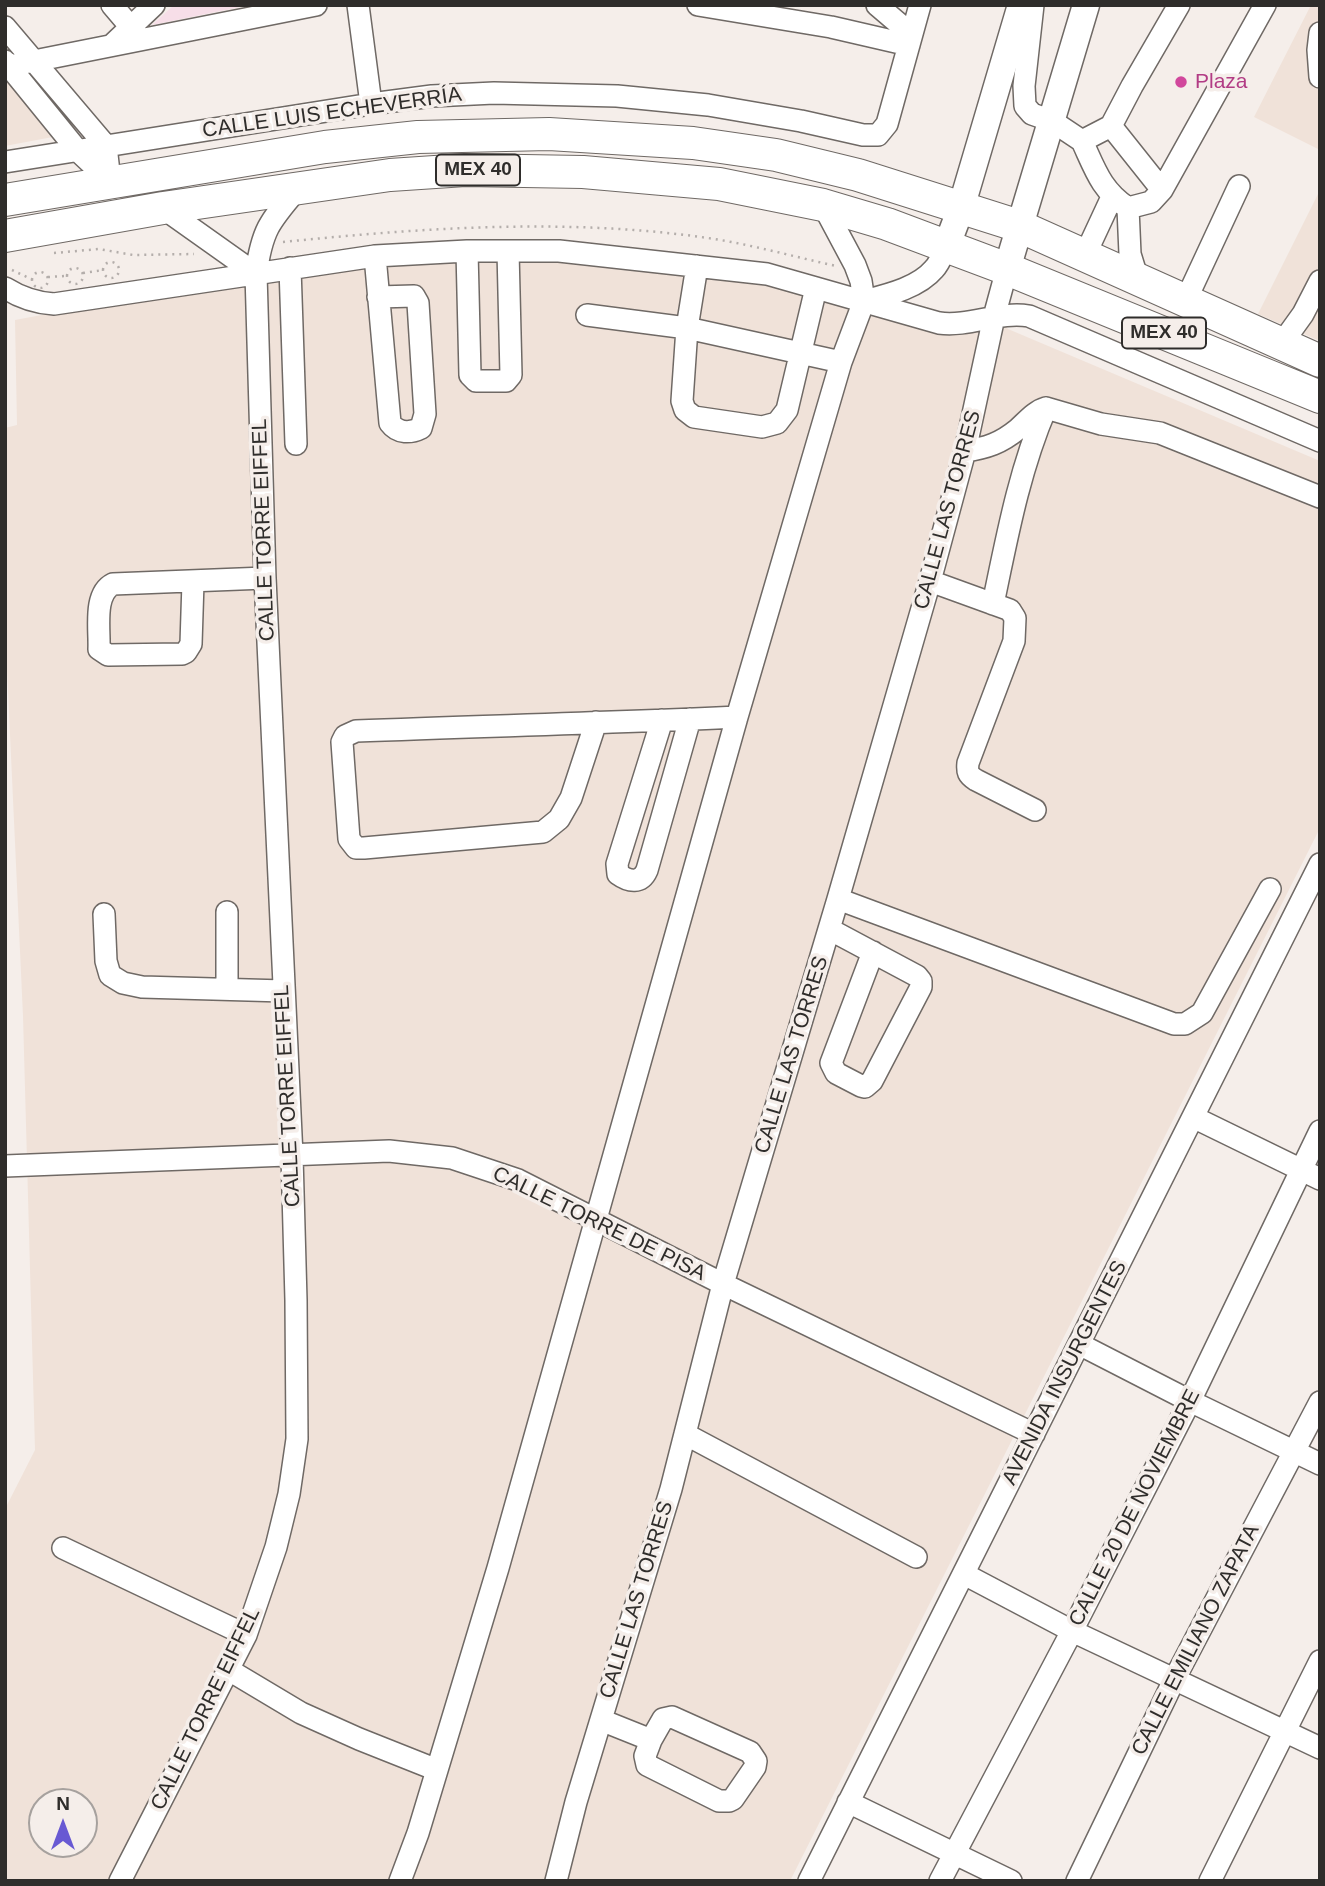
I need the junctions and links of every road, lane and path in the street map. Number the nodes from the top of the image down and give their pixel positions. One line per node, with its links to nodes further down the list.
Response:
1 (112, 5): 15 (street)
2 (154, 5): 15 (street)
3 (316, 5): 15 (street)
4 (358, 5): 22 (street)
5 (698, 5): 18 (street)
6 (877, 5): 18 (street)
7 (920, 5): 18 (street)
8 (1021, 5): 36 (main road)
9 (1033, 5): 23 (street)
10 (1077, 5): 16 (street)
11 (1086, 5): 16 (main road, CALLE LAS TORRES)
12 (1179, 5): 24 (street)
13 (1265, 5): 33 (street)
14 (5, 27): 19 (street)
15 (135, 33): 19 (street)
16 (1077, 33): 23 (main road, CALLE LAS TORRES)
17 (1320, 33): 21 (street)
18 (910, 39): 22 (street, CALLE LUIS ECHEVERRÍA)
19 (33, 61): 20 (street); 26 (street)
20 (7, 63): 27 (street)
21 (1320, 77)
22 (370, 104): 26 (street, CALLE LUIS ECHEVERRÍA)
23 (1052, 121): 25 (street); 30 (main road, CALLE LAS TORRES)
24 (1111, 126): 25 (street); 33 (street)
25 (1082, 141): 35 (street)
26 (106, 146): 27 (street, CALLE LUIS ECHEVERRÍA); 29 (street)
27 (78, 151): 28 (street, CALLE LUIS ECHEVERRÍA); 29 (street)
28 (5, 162)
29 (110, 181): 34 (highway, MEX 40); 36 (highway, MEX 40); 38 (highway); 39 (highway)
30 (1034, 182): 40 (main road, CALLE LAS TORRES); 45 (main road)
31 (1239, 186): 61 (street)
32 (299, 187): 37 (highway, MEX 40); 38 (highway, MEX 40); 52 (street, CALLE TORRE EIFFEL)
33 (1162, 190): 35 (street)
34 (5, 200)
35 (1120, 202): 45 (street); 55 (street)
36 (965, 203): 40 (highway, MEX 40); 42 (main road); 49 (highway)
37 (823, 205): 42 (highway, MEX 40); 60 (street)
38 (163, 208): 39 (highway, MEX 40); 52 (street)
39 (77, 223): 41 (highway, MEX 40)
40 (1019, 226): 45 (highway, MEX 40); 49 (main road, CALLE LAS TORRES)
41 (5, 236)
42 (947, 245): 49 (highway, MEX 40); 60 (street)
43 (467, 251): 44 (street); 44 (street); 46 (street)
44 (508, 251): 47 (street)
45 (1078, 252): 55 (highway, MEX 40)
46 (375, 256): 48 (street); 59 (street)
47 (698, 266): 58 (street); 65 (street)
48 (290, 268): 52 (street); 73 (street)
49 (1007, 269): 63 (street, CALLE LAS TORRES); 70 (highway, MEX 40)
50 (103, 270): 50 (path); 51 (path)
51 (83, 274): 53 (path); 53 (path)
52 (256, 274): 57 (street); 76 (street, CALLE TORRE EIFFEL)
53 (66, 276): 54 (path)
54 (48, 277): 54 (path)
55 (1138, 281): 61 (highway, MEX 40)
56 (1320, 281): 64 (street)
57 (5, 288)
58 (816, 288): 60 (street); 67 (street)
59 (378, 297): 59 (street)
60 (864, 301): 63 (street); 68 (street)
61 (1185, 302): 66 (highway, MEX 40)
62 (587, 315): 65 (street)
63 (994, 317): 72 (street); 74 (street, CALLE LAS TORRES)
64 (1311, 318): 66 (street)
65 (687, 328): 67 (street); 67 (street)
66 (1280, 346): 69 (highway, MEX 40)
67 (802, 353): 68 (street)
68 (841, 362): 80 (street)
69 (1320, 362)
70 (1320, 397)
71 (1046, 408): 74 (street); 75 (street); 79 (street)
72 (1320, 441)
73 (296, 444)
74 (965, 451): 77 (street, CALLE LAS TORRES)
75 (1320, 496)
76 (265, 578): 78 (street); 93 (street, CALLE TORRE EIFFEL)
77 (930, 581): 79 (street); 87 (street, CALLE LAS TORRES)
78 (193, 582): 78 (street)
79 (993, 604): 84 (street)
80 (737, 717): 81 (street); 99 (street)
81 (690, 719): 82 (street); 82 (street)
82 (662, 720): 83 (street)
83 (596, 722): 83 (street)
84 (1035, 810)
85 (1320, 864): 94 (street, AVENIDA INSURGENTES)
86 (1270, 889): 87 (street)
87 (838, 899): 90 (street, CALLE LAS TORRES)
88 (227, 912): 92 (street)
89 (104, 914): 92 (street)
90 (829, 929): 91 (street); 100 (street, CALLE LAS TORRES)
91 (873, 952): 91 (street)
92 (228, 989): 93 (street)
93 (284, 991): 96 (street, CALLE TORRE EIFFEL)
94 (1193, 1117): 98 (street); 101 (street, AVENIDA INSURGENTES)
95 (1320, 1131): 98 (street, CALLE 20 DE NOVIEMBRE)
96 (292, 1156): 97 (street, CALLE TORRE DE PISA); 99 (street, CALLE TORRE DE PISA); 112 (street, CALLE TORRE EIFFEL)
97 (5, 1166)
98 (1310, 1174): 102 (street, CALLE 20 DE NOVIEMBRE)
99 (595, 1219): 100 (street, CALLE TORRE DE PISA); 120 (street)
100 (723, 1284): 104 (street, CALLE LAS TORRES); 105 (street, CALLE TORRE DE PISA)
101 (1079, 1343): 102 (street); 105 (street, AVENIDA INSURGENTES)
102 (1189, 1401): 106 (street); 111 (street, CALLE 20 DE NOVIEMBRE)
103 (1320, 1402): 106 (street, CALLE EMILIANO ZAPATA)
104 (685, 1434): 109 (street); 116 (street, CALLE LAS TORRES)
105 (1034, 1434): 110 (street, AVENIDA INSURGENTES)
106 (1294, 1452): 107 (street); 115 (street, CALLE EMILIANO ZAPATA)
107 (1320, 1464)
108 (63, 1548): 112 (street)
109 (916, 1558)
110 (964, 1574): 111 (street); 121 (street, AVENIDA INSURGENTES)
111 (1072, 1631): 115 (street); 122 (street, CALLE 20 DE NOVIEMBRE)
112 (246, 1635): 114 (street, CALLE TORRE EIFFEL)
113 (1320, 1661): 117 (street)
114 (229, 1670): 120 (street); 123 (street, CALLE TORRE EIFFEL)
115 (1175, 1678): 117 (street); 129 (street, CALLE EMILIANO ZAPATA)
116 (601, 1720): 118 (street); 125 (street, CALLE LAS TORRES)
117 (1284, 1732): 119 (street); 130 (street)
118 (651, 1740): 118 (street)
119 (1320, 1748)
120 (437, 1770): 124 (street)
121 (848, 1802): 122 (street); 126 (street, AVENIDA INSURGENTES)
122 (953, 1853): 127 (street, CALLE 20 DE NOVIEMBRE); 128 (street)
123 (120, 1881)
124 (400, 1881)
125 (555, 1881)
126 (809, 1881)
127 (940, 1881)
128 (1011, 1881)
129 (1077, 1881)
130 (1210, 1881)

